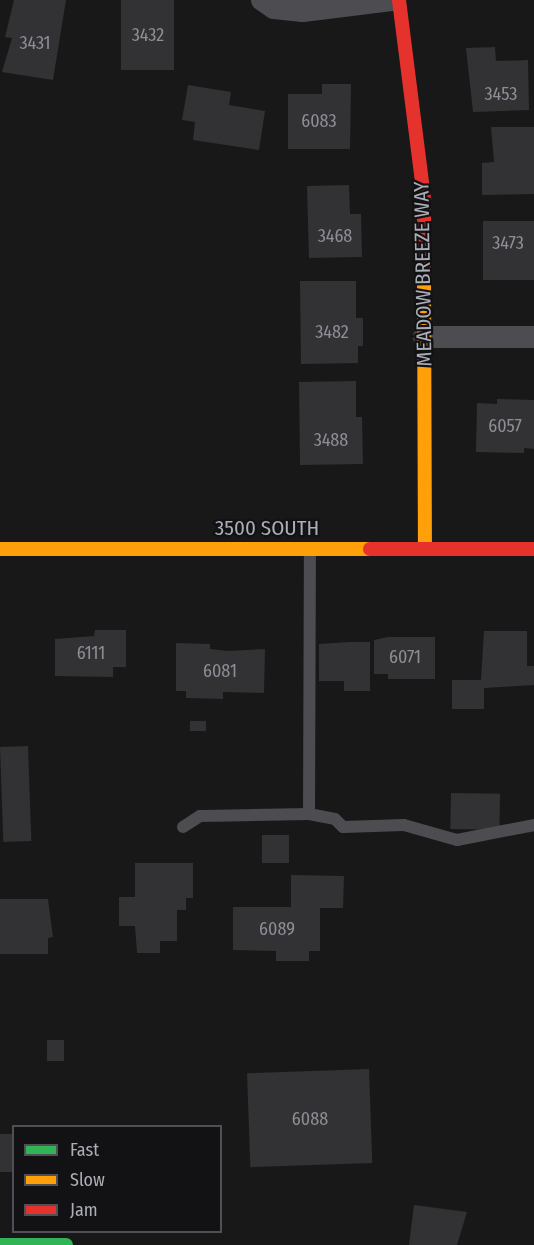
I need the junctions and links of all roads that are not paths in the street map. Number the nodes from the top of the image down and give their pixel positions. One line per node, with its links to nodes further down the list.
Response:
1 (262, 0): 2 (street)
2 (393, 0)
3 (399, 0): 4 (street, MEADOW BREEZE WAY)
4 (424, 337): 5 (street); 8 (street, MEADOW BREEZE WAY)
5 (534, 337)
6 (0, 549): 7 (street, 3500 SOUTH)
7 (310, 549): 8 (street, 3500 SOUTH); 10 (lane)
8 (425, 549): 9 (street, 3500 SOUTH)
9 (534, 549)
10 (309, 814): 11 (lane); 12 (lane)
11 (534, 825)
12 (183, 827)
13 (0, 1245): 14 (street)
14 (66, 1245)

